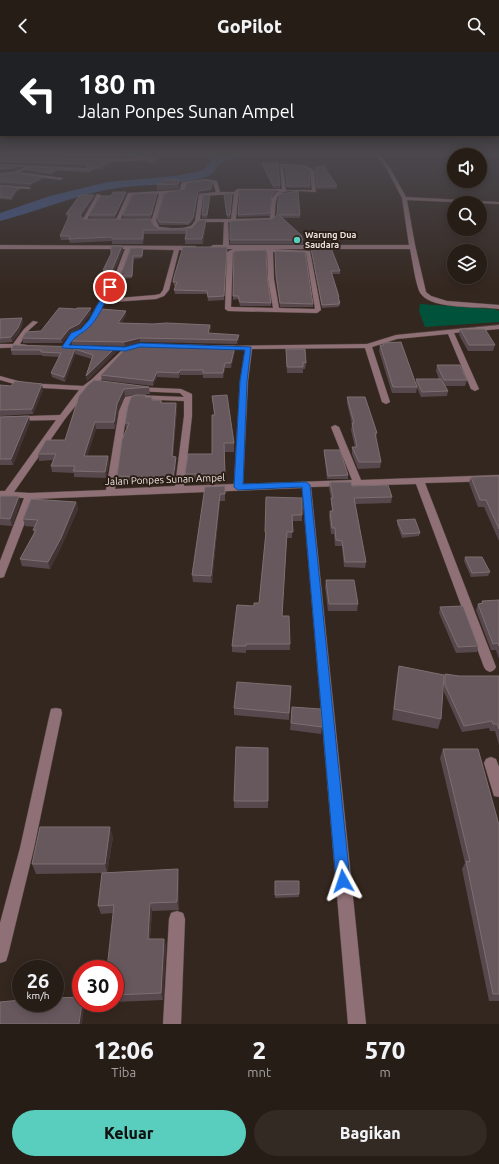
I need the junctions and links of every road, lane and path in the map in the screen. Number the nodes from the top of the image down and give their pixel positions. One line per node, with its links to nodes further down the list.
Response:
1 (97, 199): 10 (street)
2 (128, 199): 12 (street)
3 (160, 199): 15 (street)
4 (200, 199): 18 (street)
5 (235, 199): 17 (street)
6 (275, 199): 17 (street)
7 (404, 199): 23 (street)
8 (445, 199): 9 (street)
9 (499, 203)
10 (90, 220)
11 (111, 220): 12 (street)
12 (118, 220): 13 (street)
13 (125, 220)
14 (132, 220): 15 (street)
15 (154, 220): 19 (street)
16 (226, 220): 17 (street); 18 (street); 22 (street)
17 (232, 220)
18 (197, 221): 20 (street)
19 (173, 228)
20 (180, 228)
21 (0, 247): 24 (street)
22 (226, 247): 25 (street); 26 (street)
23 (413, 247): 26 (street); 28 (street)
24 (128, 248): 25 (street); 27 (street)
25 (176, 248): 27 (street)
26 (270, 249): 29 (street); 29 (street); 29 (street)
27 (101, 303): 37 (street)
28 (499, 307)
29 (276, 310)
30 (35, 322): 34 (street)
31 (499, 327): 32 (street)
32 (450, 331): 36 (street); 46 (street)
33 (0, 346): 34 (street)
34 (15, 346): 35 (street)
35 (34, 346)
36 (368, 346): 39 (street); 48 (street)
37 (65, 347)
38 (210, 347): 39 (street)
39 (249, 348): 56 (street)
40 (125, 349): 42 (street)
41 (0, 378): 44 (street)
42 (94, 382): 43 (street); 44 (street)
43 (103, 385)
44 (85, 388): 49 (street)
45 (127, 388): 47 (street)
46 (475, 389)
47 (188, 399): 57 (street); 58 (street)
48 (386, 402)
49 (62, 417): 50 (street); 59 (street)
50 (0, 419)
51 (335, 427): 53 (street)
52 (498, 480): 54 (street, Jalan Ponpes Sunan Ampel)
53 (357, 482): 54 (street, Jalan Ponpes Sunan Ampel); 55 (street, Jalan Ponpes Sunan Ampel)
54 (420, 482): 62 (street)
55 (306, 485): 56 (street, Jalan Ponpes Sunan Ampel); 69 (street)
56 (238, 487): 57 (street, Jalan Ponpes Sunan Ampel)
57 (179, 489): 58 (street, Jalan Ponpes Sunan Ampel)
58 (110, 492): 60 (street, Jalan Ponpes Sunan Ampel)
59 (4, 495): 60 (street, Jalan Ponpes Sunan Ampel)
60 (30, 496): 61 (street)
61 (0, 574)
62 (490, 667)
63 (56, 713): 67 (street)
64 (491, 763): 65 (street)
65 (499, 791)
66 (177, 919): 68 (street)
67 (0, 955)
68 (172, 1024)
69 (357, 1024)

